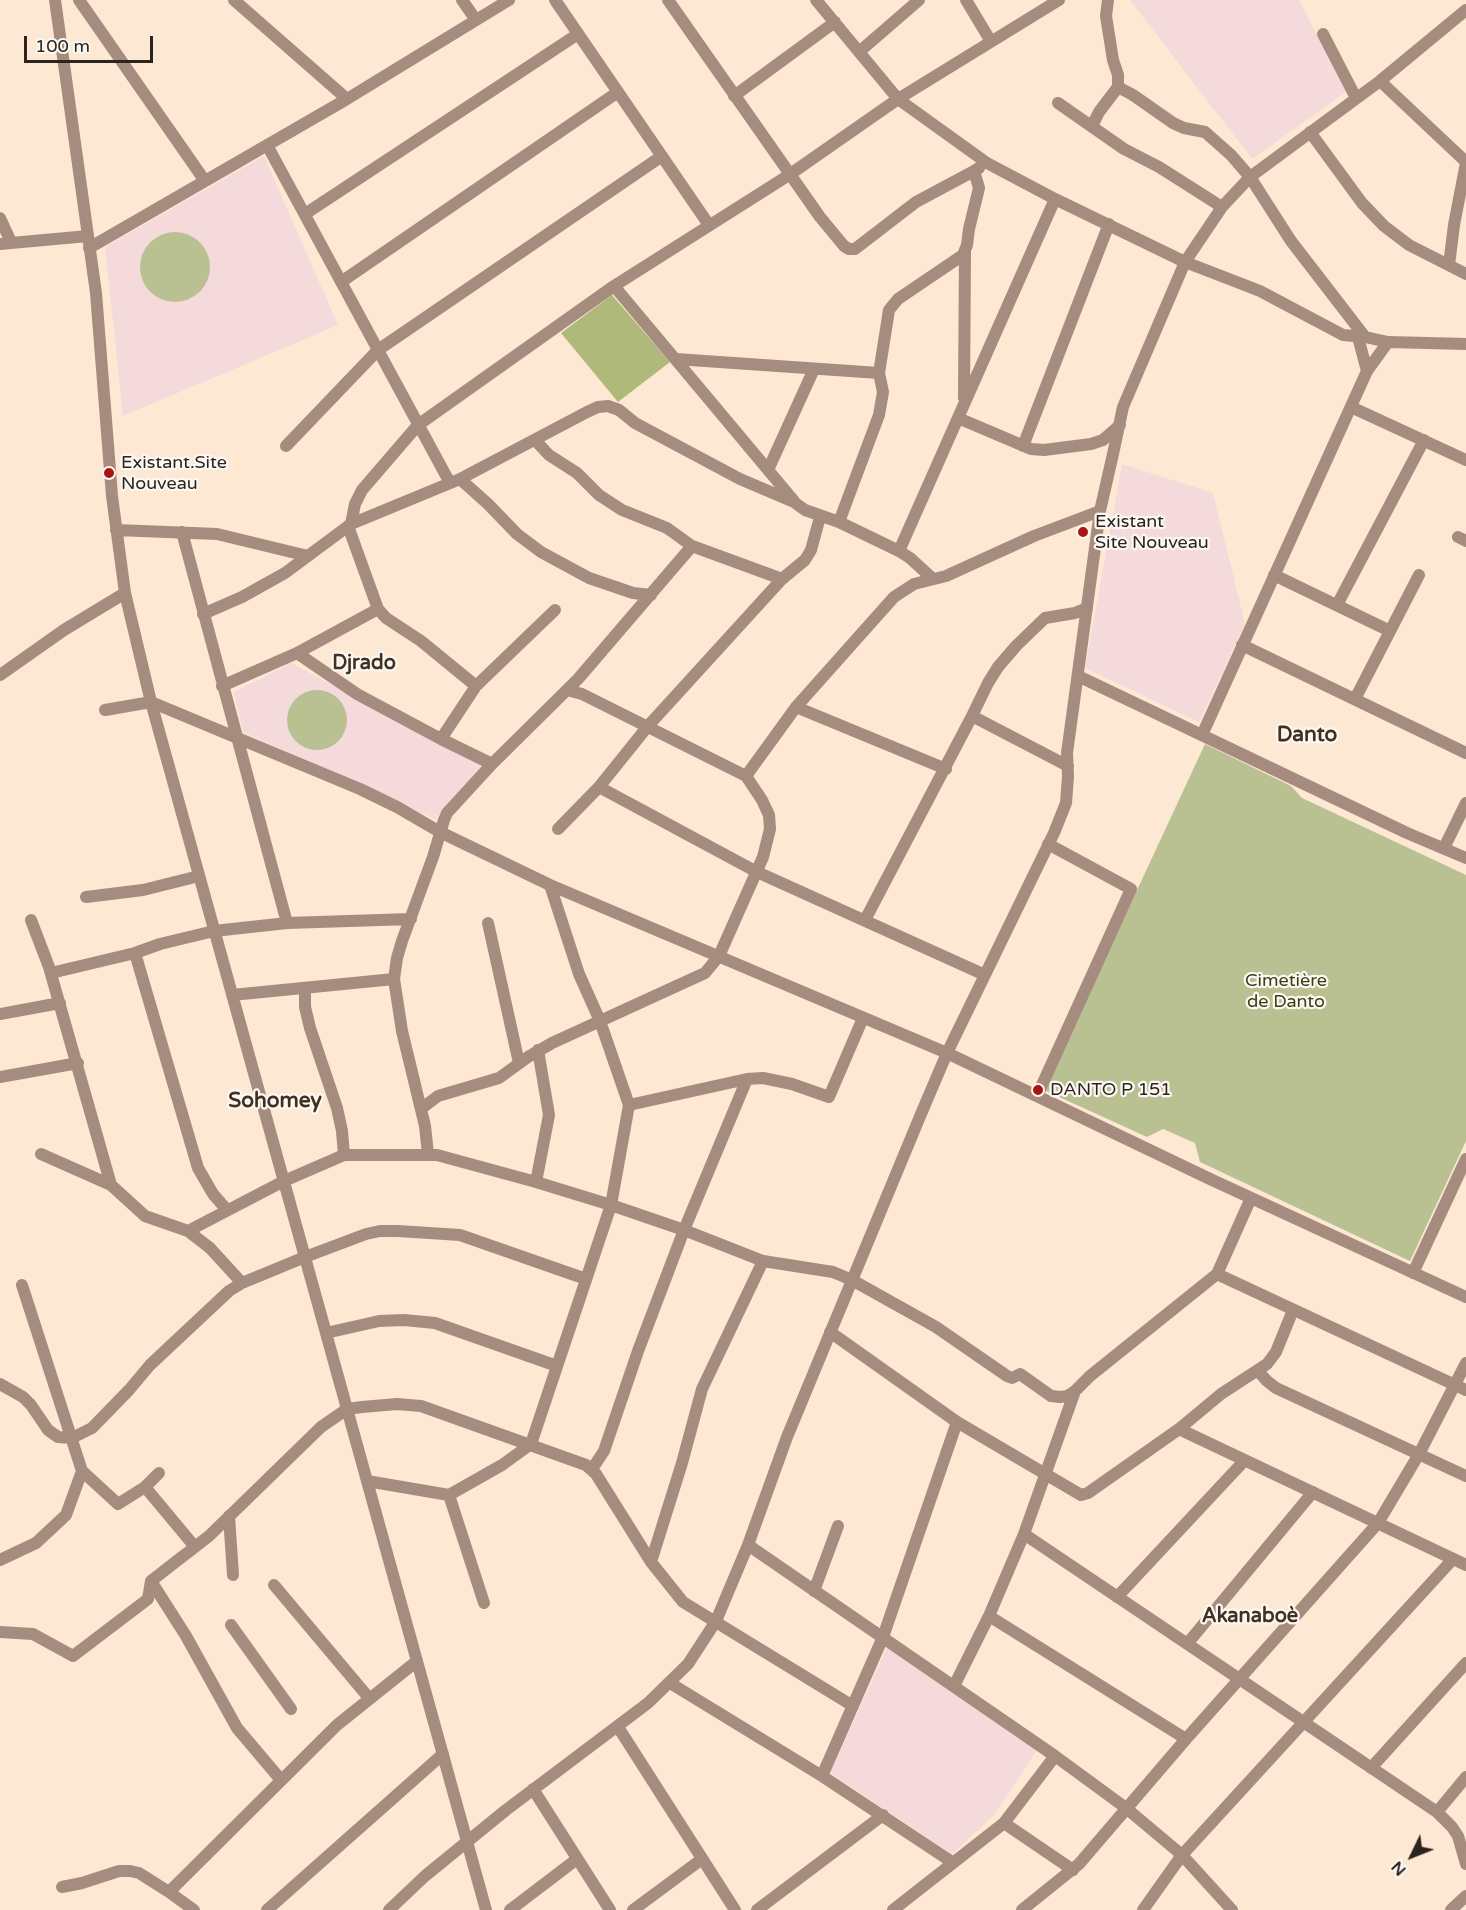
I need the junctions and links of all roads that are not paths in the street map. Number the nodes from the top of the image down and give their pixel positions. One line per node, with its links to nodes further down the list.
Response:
1 (55, 0): 44 (street)
2 (79, 0): 37 (street)
3 (234, 0): 25 (street)
4 (462, 0): 14 (street)
5 (509, 0): 14 (street)
6 (555, 0): 16 (street)
7 (668, 0): 23 (street)
8 (816, 0): 15 (street)
9 (966, 0): 18 (street)
10 (1059, 0): 18 (street)
11 (1108, 0): 21 (street)
12 (915, 2): 19 (street)
13 (1466, 10): 20 (street)
14 (476, 20): 25 (street)
15 (835, 22): 19 (street); 23 (street)
16 (578, 34): 22 (street); 40 (street)
17 (1323, 34): 24 (street)
18 (990, 40): 26 (street)
19 (859, 52): 26 (street)
20 (1380, 81): 24 (street); 33 (street)
21 (1118, 87): 28 (street); 36 (street)
22 (618, 92): 31 (street); 50 (street)
23 (734, 96): 35 (street)
24 (1356, 98): 29 (street)
25 (347, 99): 30 (street)
26 (898, 99): 32 (street); 35 (street)
27 (1058, 103): 28 (street)
28 (1092, 126): 39 (street)
29 (1310, 132): 36 (street); 48 (street)
30 (267, 145): 37 (street); 40 (street)
31 (662, 156): 43 (street); 56 (street)
32 (987, 163): 34 (street); 38 (street)
33 (1466, 163): 48 (street)
34 (974, 171): 35 (street); 46 (street)
35 (789, 175): 43 (street)
36 (1250, 177): 39 (street); 53 (street)
37 (205, 181): 44 (street)
38 (1055, 199): 42 (street); 61 (street)
39 (1222, 207): 47 (street)
40 (304, 214): 50 (street)
41 (0, 218): 45 (street)
42 (1109, 224): 47 (street); 69 (street)
43 (708, 225): 51 (street)
44 (88, 242): 45 (street); 78 (street)
45 (6, 243)
46 (965, 250): 60 (street); 61 (street)
47 (1185, 262): 53 (street); 64 (street)
48 (1449, 265): 49 (street)
49 (1466, 274)
50 (341, 282): 56 (street)
51 (614, 286): 57 (street); 65 (street)
52 (1466, 336): 55 (street)
53 (1362, 337): 54 (street); 59 (street)
54 (1388, 342): 55 (street); 59 (street)
55 (1460, 343)
56 (378, 350): 65 (street); 68 (street)
57 (676, 359): 58 (street); 71 (street)
58 (814, 369): 60 (street); 71 (street)
59 (1367, 371): 62 (street)
60 (879, 373): 76 (street)
61 (963, 405): 63 (street)
62 (1351, 406): 67 (street); 83 (street)
63 (958, 418): 69 (street); 81 (street)
64 (1120, 424): 69 (street); 74 (street)
65 (418, 425): 72 (street); 77 (street)
66 (535, 440): 72 (street); 73 (street); 80 (street)
67 (1424, 440): 70 (street); 90 (street)
68 (286, 446)
69 (1023, 446)
70 (1466, 460)
71 (768, 470): 73 (street)
72 (455, 481): 77 (street); 88 (street)
73 (794, 502): 75 (street)
74 (1101, 511): 86 (street); 93 (street)
75 (820, 517): 76 (street); 85 (street)
76 (839, 522): 81 (street)
77 (349, 525): 82 (street); 92 (street)
78 (116, 530): 79 (street); 87 (street)
79 (182, 532): 82 (street); 95 (street)
80 (692, 546): 85 (street); 89 (street)
81 (899, 551): 86 (street)
82 (308, 556): 95 (street)
83 (1274, 575): 90 (street); 97 (street)
84 (1419, 575): 96 (street)
85 (782, 579): 111 (street)
86 (933, 579): 108 (street)
87 (125, 593): 99 (street); 107 (street)
88 (633, 593): 89 (street); 91 (street)
89 (651, 595): 91 (street)
90 (1337, 605): 96 (street)
91 (640, 608): 101 (street)
92 (378, 609): 98 (street); 103 (street)
93 (1087, 609): 100 (street); 110 (street)
94 (555, 610): 103 (street)
95 (203, 614): 102 (street)
96 (1390, 631): 106 (street)
97 (1242, 645): 106 (street); 112 (street)
98 (297, 653): 102 (street); 114 (street)
99 (0, 675)
100 (1078, 676): 112 (street); 117 (street)
101 (578, 679): 104 (street); 105 (street)
102 (222, 686): 113 (street)
103 (476, 686): 114 (street)
104 (567, 690): 105 (street); 116 (street)
105 (582, 694): 111 (street)
106 (1355, 699): 115 (street)
107 (151, 702): 109 (street); 113 (street); 128 (street)
108 (796, 707): 118 (street); 119 (street)
109 (105, 710)
110 (972, 716): 117 (street); 118 (street)
111 (648, 726): 119 (street); 120 (street)
112 (1202, 735): 125 (street)
113 (235, 736): 123 (street); 134 (street)
114 (441, 739): 116 (street)
115 (1466, 753)
116 (492, 764): 123 (street)
117 (1068, 766): 124 (street)
118 (946, 769): 133 (street)
119 (746, 776): 127 (street)
120 (599, 787): 122 (street); 127 (street)
121 (1466, 803): 125 (street)
122 (558, 829)
123 (440, 832): 129 (street); 131 (street)
124 (1048, 844): 140 (street); 156 (street)
125 (1444, 848): 126 (street)
126 (1466, 858)
127 (757, 872): 133 (street); 138 (street)
128 (199, 876): 130 (street); 136 (street)
129 (550, 885): 138 (street); 147 (street)
130 (86, 897)
131 (411, 919): 134 (street); 141 (street)
132 (31, 920): 139 (street)
133 (866, 920): 140 (street)
134 (287, 923): 136 (street)
135 (488, 923): 151 (street)
136 (214, 931): 137 (street); 143 (street)
137 (135, 953): 139 (street); 168 (street)
138 (719, 956): 146 (street); 147 (street)
139 (51, 973): 144 (street)
140 (985, 975): 149 (street)
141 (394, 980): 142 (street); 154 (street)
142 (305, 988): 143 (street); 161 (street)
143 (232, 995): 163 (street)
144 (60, 1003): 145 (street); 150 (street)
145 (0, 1014)
146 (863, 1018): 149 (street); 153 (street)
147 (600, 1021): 148 (street); 157 (street)
148 (538, 1050): 151 (street); 164 (street)
149 (947, 1053): 156 (street); 176 (street)
150 (78, 1063): 152 (street); 165 (street)
151 (519, 1063): 155 (street)
152 (0, 1077)
153 (747, 1079): 157 (street); 169 (street)
154 (416, 1088): 155 (street); 158 (street)
155 (438, 1096): 158 (street)
156 (1037, 1096): 166 (street)
157 (629, 1105): 167 (street)
158 (422, 1108): 160 (street)
159 (41, 1154): 165 (street)
160 (428, 1154): 161 (street); 164 (street)
161 (344, 1155): 163 (street)
162 (1466, 1159): 173 (street)
163 (284, 1181): 168 (street); 171 (street)
164 (536, 1182): 167 (street)
165 (111, 1185): 170 (street)
166 (1251, 1198): 173 (street); 174 (street)
167 (611, 1205): 169 (street); 175 (street)
168 (227, 1210): 170 (street)
169 (684, 1230): 172 (street); 196 (street)
170 (188, 1231): 177 (street)
171 (305, 1257): 175 (street); 177 (street); 182 (street)
172 (763, 1261): 176 (street); 213 (street)
173 (1413, 1273): 179 (street)
174 (1217, 1274): 180 (street); 188 (street)
175 (586, 1279): 184 (street)
176 (852, 1280): 181 (street); 188 (street)
177 (242, 1283): 192 (street)
178 (22, 1285): 192 (street)
179 (1466, 1297)
180 (1293, 1310): 185 (street); 187 (street)
181 (830, 1332): 190 (street); 209 (street)
182 (326, 1333): 184 (street); 189 (street)
183 (1466, 1363): 187 (street)
184 (558, 1366): 193 (street)
185 (1258, 1371): 191 (street); 194 (street)
186 (0, 1384): 192 (street)
187 (1461, 1388): 194 (street)
188 (1075, 1391): 199 (street)
189 (347, 1409): 193 (street); 201 (street); 205 (street)
190 (957, 1422): 199 (street); 225 (street)
191 (1179, 1429): 195 (street); 199 (street)
192 (72, 1438): 197 (street)
193 (531, 1444): 196 (street); 204 (street)
194 (1419, 1454): 200 (street); 206 (street)
195 (1245, 1460): 203 (street); 219 (street)
196 (592, 1469): 213 (street)
197 (82, 1471): 202 (street); 212 (street)
198 (159, 1473): 202 (street)
199 (1046, 1474): 208 (street)
200 (1466, 1476)
201 (367, 1481): 204 (street); 227 (street)
202 (145, 1487): 210 (street)
203 (1313, 1492): 206 (street); 226 (street)
204 (449, 1495): 220 (street)
205 (229, 1516): 210 (street); 215 (street)
206 (1378, 1523): 211 (street); 229 (street)
207 (838, 1526): 218 (street)
208 (1024, 1534): 219 (street); 221 (street)
209 (748, 1545): 218 (street); 222 (street)
210 (195, 1547): 216 (street)
211 (1454, 1559): 214 (street); 235 (street)
212 (0, 1560)
213 (651, 1562): 222 (street)
214 (1466, 1564)
215 (233, 1575)
216 (151, 1581): 224 (street); 243 (street)
217 (274, 1585): 232 (street)
218 (814, 1591): 225 (street)
219 (1117, 1597): 226 (street)
220 (484, 1604)
221 (989, 1616): 231 (street); 237 (street)
222 (716, 1621): 230 (street); 233 (street)
223 (231, 1626): 234 (street)
224 (0, 1632)
225 (882, 1637): 231 (street); 233 (street)
226 (1187, 1644): 229 (street)
227 (417, 1661): 232 (street); 238 (street)
228 (1466, 1663): 240 (street)
229 (1240, 1680): 235 (street); 237 (street)
230 (670, 1683): 236 (street); 241 (street)
231 (954, 1686): 239 (street)
232 (369, 1698): 243 (street)
233 (853, 1706): 241 (street)
234 (291, 1709)
235 (1304, 1723): 240 (street); 250 (street)
236 (618, 1727): 244 (street); 252 (street)
237 (1186, 1739): 245 (street)
238 (443, 1754): 249 (street); 260 (street)
239 (1055, 1756): 245 (street); 248 (street)
240 (1371, 1768): 246 (street)
241 (822, 1776): 247 (street)
242 (1466, 1777): 246 (street)
243 (280, 1780): 257 (street)
244 (534, 1789): 249 (street); 251 (street)
245 (1126, 1808): 250 (street); 255 (street)
246 (1437, 1812): 254 (street)
247 (883, 1815): 253 (street); 267 (street)
248 (1004, 1823): 253 (street); 255 (street)
249 (467, 1841): 261 (street); 262 (street)
250 (1182, 1855): 270 (street); 271 (street)
251 (577, 1859): 263 (street); 264 (street)
252 (702, 1859): 265 (street); 266 (street)
253 (952, 1862): 268 (street)
254 (1466, 1864)
255 (1073, 1870): 269 (street)
256 (62, 1887): 257 (street)
257 (169, 1892): 259 (street)
258 (1466, 1896): 272 (street)
259 (194, 1910)
260 (267, 1910)
261 (389, 1910)
262 (486, 1910)
263 (510, 1910)
264 (610, 1910)
265 (633, 1910)
266 (735, 1910)
267 (757, 1910)
268 (893, 1910)
269 (1022, 1910)
270 (1143, 1910)
271 (1232, 1910)
272 (1451, 1910)

